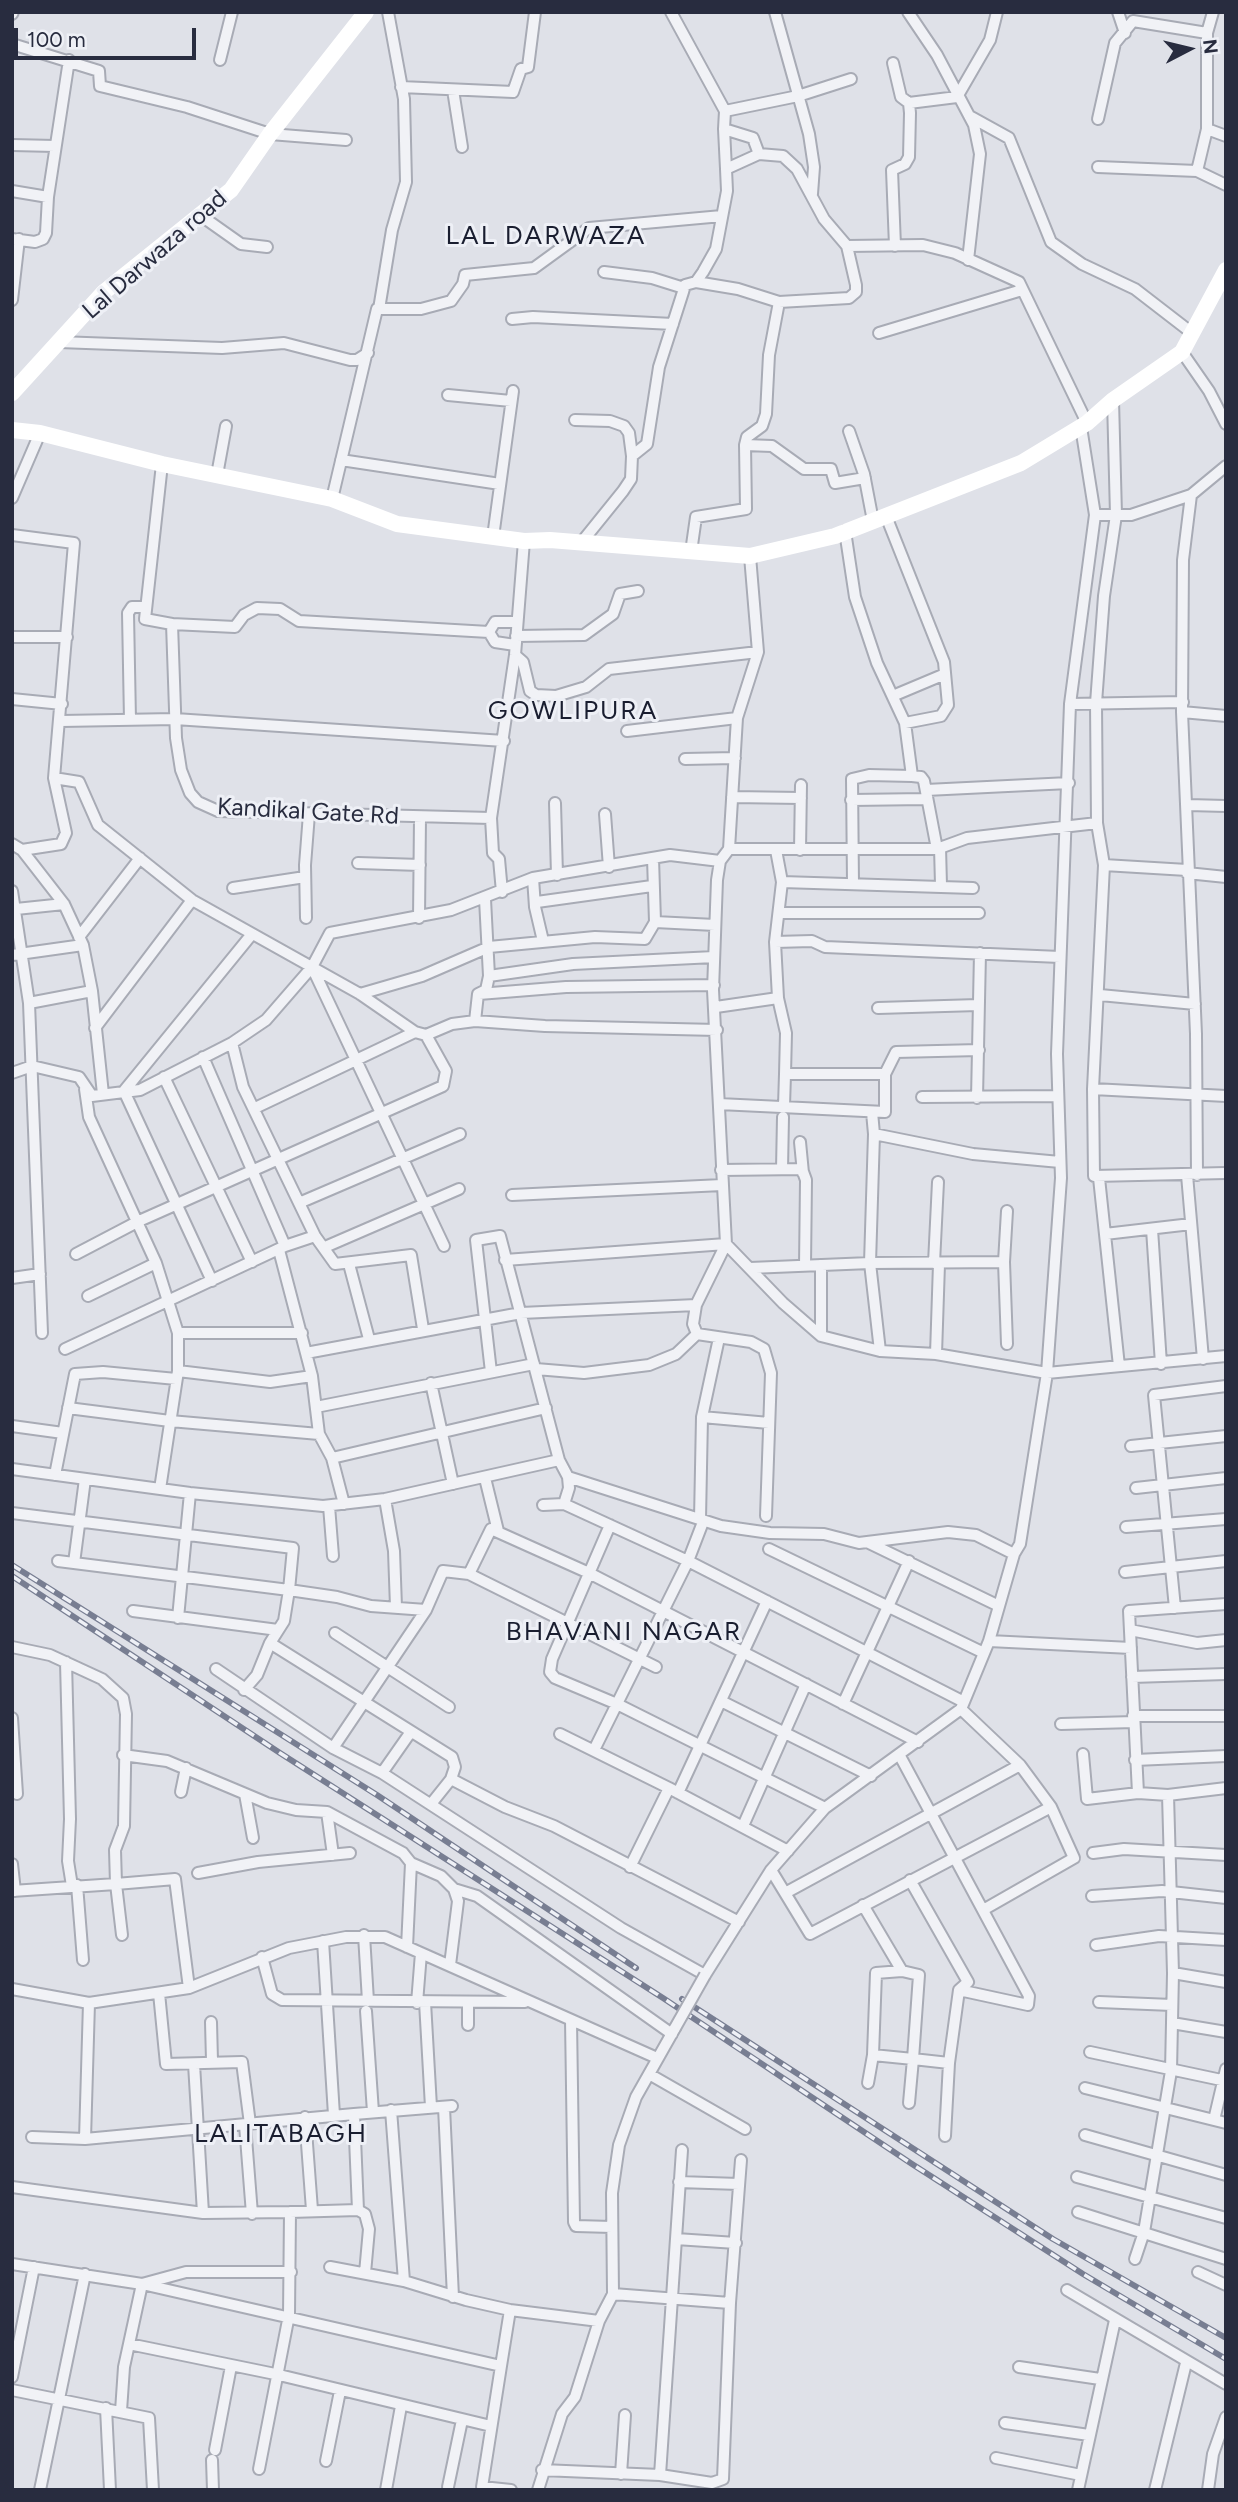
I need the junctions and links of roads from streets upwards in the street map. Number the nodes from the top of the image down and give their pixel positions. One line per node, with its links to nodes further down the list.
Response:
1 (232, 12): 15 (street)
2 (366, 12): 28 (street, Lal Darwaza road)
3 (388, 12): 18 (street)
4 (534, 12): 19 (street)
5 (671, 12): 23 (street)
6 (775, 12): 20 (street)
7 (908, 12): 21 (street)
8 (997, 12): 21 (street)
9 (1118, 12): 11 (street)
10 (1213, 12): 12 (street)
11 (1125, 33): 12 (street); 25 (street)
12 (1207, 33): 27 (street)
13 (12, 44): 14 (street)
14 (69, 60): 28 (street); 32 (street)
15 (220, 60)
16 (893, 63): 22 (street)
17 (851, 79): 20 (street)
18 (401, 87): 19 (street); 56 (street)
19 (453, 90): 33 (street)
20 (798, 96): 23 (street); 40 (street)
21 (957, 97): 22 (street); 24 (street)
22 (909, 103): 46 (street)
23 (725, 111): 26 (street)
24 (971, 117): 48 (street); 60 (street)
25 (1098, 119)
26 (724, 129): 34 (street); 36 (street)
27 (1207, 129): 29 (street); 37 (street)
28 (270, 134): 30 (street); 42 (street, Lal Darwaza road)
29 (1226, 136)
30 (346, 139)
31 (12, 145): 32 (street)
32 (55, 146): 41 (street)
33 (461, 147)
34 (759, 155): 36 (street); 40 (street)
35 (1097, 167): 37 (street)
36 (726, 169): 43 (street)
37 (1197, 171): 38 (street)
38 (1226, 185)
39 (12, 191): 41 (street)
40 (812, 194): 45 (street)
41 (48, 197): 44 (street)
42 (200, 215): 47 (street); 61 (street, Lal Darwaza road)
43 (722, 216): 51 (street); 56 (street)
44 (16, 239): 54 (street)
45 (846, 246): 46 (street); 55 (street)
46 (895, 246): 48 (street)
47 (267, 247)
48 (968, 260): 53 (street)
49 (1226, 270): 60 (street)
50 (604, 272): 52 (street)
51 (696, 282): 52 (street); 55 (street)
52 (684, 288): 58 (street)
53 (1022, 290): 59 (street); 69 (street)
54 (12, 300)
55 (779, 302): 74 (street)
56 (379, 309): 63 (street)
57 (512, 319): 58 (street)
58 (673, 324): 75 (street)
59 (879, 333)
60 (1192, 333): 62 (street)
61 (59, 342): 63 (street); 64 (street, Lal Darwaza road)
62 (1182, 352): 66 (street); 68 (street)
63 (368, 353): 76 (street)
64 (13, 392)
65 (448, 395): 81 (street)
66 (1113, 400): 69 (street); 86 (street)
67 (575, 420): 75 (street)
68 (1226, 424)
69 (1084, 425): 85 (street); 87 (street)
70 (226, 426): 79 (street)
71 (12, 430): 73 (street)
72 (849, 431): 80 (street)
73 (40, 433): 77 (street); 83 (street)
74 (745, 445): 80 (street); 93 (street)
75 (632, 456): 92 (street)
76 (341, 460): 81 (street); 84 (street)
77 (162, 464): 79 (street); 96 (street)
78 (1226, 466): 82 (street)
79 (217, 475): 84 (street)
80 (864, 478): 87 (street)
81 (500, 484): 90 (street)
82 (1191, 495): 86 (street); 110 (street)
83 (12, 498)
84 (332, 499): 90 (street)
85 (1094, 515): 86 (street); 109 (street)
86 (1116, 515): 107 (street)
87 (880, 519): 88 (street); 104 (street)
88 (845, 531): 94 (street); 105 (street)
89 (12, 535): 101 (street)
90 (493, 537): 91 (street)
91 (524, 541): 92 (street); 97 (street)
92 (580, 543): 93 (street)
93 (691, 552): 94 (street)
94 (750, 556): 103 (street)
95 (638, 591): 102 (street)
96 (146, 607): 98 (street); 114 (street)
97 (517, 622): 99 (street); 102 (street)
98 (172, 624): 99 (street); 112 (street, Kandikal Gate Rd)
99 (489, 632): 102 (street)
100 (12, 637): 101 (street)
101 (67, 637): 108 (street)
102 (515, 645): 103 (street); 118 (street)
103 (758, 652): 113 (street)
104 (945, 674): 105 (street); 116 (street)
105 (895, 695): 116 (street)
106 (12, 699): 108 (street)
107 (1096, 703): 109 (street); 110 (street); 136 (street)
108 (62, 704): 115 (street)
109 (1070, 704): 123 (street)
110 (1183, 707): 111 (street); 130 (street)
111 (1226, 716)
112 (175, 719): 114 (street); 118 (street); 132 (street, Kandikal Gate Rd)
113 (737, 719): 117 (street); 119 (street)
114 (130, 720): 115 (street)
115 (61, 721): 122 (street)
116 (905, 723): 121 (street)
117 (626, 732)
118 (504, 741): 135 (street)
119 (735, 758): 120 (street); 126 (street)
120 (685, 759)
121 (912, 776): 125 (street); 128 (street)
122 (54, 778): 138 (street); 144 (street)
123 (1069, 783): 125 (street); 137 (street)
124 (802, 785): 127 (street)
125 (926, 795): 128 (street); 139 (street)
126 (732, 797): 127 (street); 140 (street)
127 (801, 798): 143 (street)
128 (851, 800): 141 (street)
129 (555, 803): 152 (street)
130 (1188, 805): 131 (street); 151 (street)
131 (1226, 806)
132 (310, 814): 134 (street, Kandikal Gate Rd); 153 (street)
133 (605, 814): 150 (street)
134 (420, 818): 135 (street, Kandikal Gate Rd); 148 (street)
135 (491, 818): 163 (street)
136 (1097, 822): 137 (street); 149 (street)
137 (1068, 827): 139 (street); 183 (street)
138 (17, 847): 167 (street)
139 (939, 848): 141 (street); 158 (street)
140 (729, 849): 142 (street); 146 (street)
141 (852, 849): 143 (street); 157 (street)
142 (776, 850): 143 (street); 156 (street)
143 (800, 850)
144 (141, 858): 165 (street); 176 (street)
145 (653, 858): 146 (street); 150 (street); 159 (street)
146 (720, 861): 174 (street)
147 (358, 863): 148 (street)
148 (420, 865): 172 (street)
149 (1104, 865): 151 (street); 190 (street)
150 (609, 867): 152 (street)
151 (1187, 871): 154 (street); 193 (street)
152 (557, 874): 155 (street)
153 (305, 877): 160 (street); 171 (street)
154 (1226, 877)
155 (533, 878): 163 (street); 166 (street)
156 (782, 882): 157 (street); 169 (street)
157 (853, 884): 158 (street)
158 (941, 885): 161 (street)
159 (652, 886): 166 (street); 173 (street)
160 (233, 888)
161 (973, 888)
162 (12, 891): 168 (street)
163 (502, 892): 164 (street)
164 (485, 899): 172 (street); 179 (street)
165 (192, 900): 175 (street); 198 (street)
166 (537, 902): 177 (street)
167 (64, 904): 168 (street); 176 (street)
168 (16, 909): 181 (street)
169 (780, 913): 170 (street); 178 (street)
170 (978, 913)
171 (306, 918)
172 (419, 918): 184 (street)
173 (655, 922): 174 (street); 177 (street)
174 (715, 925): 182 (street)
175 (252, 934): 184 (street); 212 (street)
176 (81, 941): 181 (street); 187 (street)
177 (543, 941): 179 (street)
178 (775, 942): 180 (street); 191 (street)
179 (489, 947): 185 (street); 188 (street)
180 (979, 953): 183 (street); 194 (street)
181 (17, 954): 192 (street)
182 (714, 957): 185 (street); 186 (street)
183 (1060, 957): 214 (street)
184 (312, 967): 188 (street); 201 (street); 204 (street)
185 (489, 976): 189 (street)
186 (714, 985): 189 (street); 195 (street)
187 (92, 991): 192 (street); 198 (street)
188 (360, 994): 200 (street)
189 (478, 994): 197 (street)
190 (1100, 995): 193 (street); 211 (street)
191 (778, 998): 195 (street); 207 (street)
192 (29, 1003): 205 (street)
193 (1195, 1004): 217 (street)
194 (978, 1005): 196 (street); 202 (street)
195 (716, 1007): 199 (street)
196 (878, 1008)
197 (475, 1021): 199 (street); 200 (street)
198 (96, 1028): 213 (street)
199 (717, 1030): 219 (street)
200 (420, 1033): 204 (street); 223 (street)
201 (232, 1043): 203 (street); 220 (street)
202 (979, 1050): 208 (street); 218 (street)
203 (203, 1057): 209 (street); 232 (street)
204 (354, 1059): 220 (street); 223 (street)
205 (32, 1066): 206 (street); 210 (street); 266 (street)
206 (12, 1073)
207 (785, 1074): 208 (street); 221 (street)
208 (885, 1074): 222 (street)
209 (164, 1077): 212 (street); 239 (street)
210 (84, 1082): 213 (street); 246 (street)
211 (1093, 1089): 217 (street); 236 (street)
212 (124, 1091): 213 (street); 244 (street)
213 (103, 1094)
214 (1057, 1096): 218 (street); 229 (street)
215 (1226, 1096): 217 (street)
216 (922, 1097): 218 (street)
217 (1198, 1097): 235 (street)
218 (977, 1098)
219 (719, 1104): 221 (street); 231 (street)
220 (255, 1108): 228 (street)
221 (784, 1111): 222 (street); 230 (street)
222 (872, 1112): 225 (street)
223 (382, 1115): 227 (street); 228 (street)
224 (460, 1134): 227 (street)
225 (874, 1134): 229 (street); 260 (street)
226 (800, 1142): 233 (street)
227 (401, 1159): 242 (street); 243 (street)
228 (277, 1162): 232 (street); 242 (street)
229 (1060, 1162): 293 (street)
230 (782, 1169): 231 (street); 233 (street)
231 (720, 1170): 238 (street)
232 (254, 1171): 239 (street); 254 (street)
233 (803, 1173): 264 (street)
234 (1226, 1173): 235 (street)
235 (1192, 1175): 236 (street); 247 (street)
236 (1099, 1178): 249 (street)
237 (938, 1182): 262 (street)
238 (722, 1185): 241 (street); 251 (street)
239 (216, 1187): 244 (street); 257 (street)
240 (460, 1189): 243 (street)
241 (512, 1195)
242 (299, 1203): 250 (street)
243 (425, 1204): 252 (street); 253 (street)
244 (177, 1206): 246 (street); 268 (street)
245 (1007, 1211): 258 (street)
246 (139, 1221): 255 (street); 259 (street)
247 (1191, 1224): 248 (street); 288 (street)
248 (1152, 1228): 249 (street); 289 (street)
249 (1105, 1234): 291 (street)
250 (315, 1236): 253 (street); 254 (street)
251 (726, 1244): 256 (street); 265 (street); 271 (street)
252 (444, 1246)
253 (325, 1247): 261 (street)
254 (282, 1248): 257 (street); 277 (street)
255 (76, 1254)
256 (505, 1260): 272 (street); 273 (street)
257 (252, 1262): 268 (street)
258 (1004, 1262): 262 (street); 282 (street)
259 (156, 1263): 269 (street); 270 (street)
260 (870, 1263): 262 (street); 263 (street); 284 (street)
261 (349, 1264): 274 (street); 281 (street)
262 (937, 1264): 286 (street)
263 (821, 1265): 264 (street); 279 (street)
264 (805, 1266): 265 (street)
265 (750, 1268): 279 (street)
266 (40, 1274): 267 (street); 275 (street)
267 (12, 1278)
268 (212, 1281): 270 (street)
269 (88, 1296)
270 (170, 1301): 276 (street); 283 (street)
271 (696, 1305): 272 (street); 278 (street)
272 (521, 1313): 273 (street); 290 (street)
273 (484, 1318): 274 (street); 292 (street)
274 (423, 1329): 281 (street)
275 (42, 1333)
276 (178, 1333): 277 (street); 294 (street)
277 (302, 1334): 285 (street)
278 (697, 1334): 280 (street); 290 (street)
279 (821, 1336): 284 (street)
280 (719, 1338): 301 (street); 303 (street)
281 (369, 1339): 285 (street)
282 (1007, 1344)
283 (65, 1349)
284 (880, 1351): 286 (street)
285 (306, 1353): 295 (street)
286 (936, 1354): 293 (street)
287 (1226, 1356): 288 (street)
288 (1202, 1359): 289 (street)
289 (1161, 1364): 291 (street)
290 (535, 1366): 292 (street); 300 (street)
291 (1119, 1366): 293 (street)
292 (491, 1371): 296 (street)
293 (1047, 1373): 341 (street)
294 (177, 1375): 295 (street); 299 (street); 302 (street)
295 (312, 1376): 298 (street)
296 (431, 1383): 298 (street); 307 (street)
297 (1226, 1386): 309 (street)
298 (316, 1406): 306 (street)
299 (68, 1408): 302 (street); 305 (street)
300 (546, 1408): 307 (street); 312 (street)
301 (702, 1417): 303 (street); 331 (street)
302 (170, 1422): 306 (street); 322 (street)
303 (769, 1423): 330 (street)
304 (12, 1426): 305 (street)
305 (63, 1433): 314 (street)
306 (319, 1434): 311 (street)
307 (443, 1434): 311 (street); 319 (street)
308 (1226, 1436): 309 (street)
309 (1159, 1443): 310 (street); 320 (street)
310 (1131, 1446)
311 (332, 1458): 325 (street)
312 (559, 1460): 315 (street); 316 (street)
313 (12, 1469): 314 (street)
314 (55, 1475): 318 (street)
315 (568, 1477): 326 (street); 331 (street)
316 (485, 1478): 319 (street); 337 (street)
317 (1226, 1478): 320 (street)
318 (85, 1479): 322 (street); 333 (street)
319 (453, 1484): 324 (street)
320 (1163, 1485): 321 (street); 334 (street)
321 (1136, 1488)
322 (160, 1489): 323 (street)
323 (190, 1493): 328 (street); 338 (street)
324 (385, 1499): 325 (street); 358 (street)
325 (344, 1504): 328 (street)
326 (564, 1504): 327 (street); 335 (street)
327 (543, 1505)
328 (329, 1506): 342 (street)
329 (12, 1513): 333 (street)
330 (766, 1517)
331 (701, 1520): 339 (street); 344 (street)
332 (1226, 1520): 334 (street)
333 (79, 1524): 338 (street); 347 (street)
334 (1167, 1524): 336 (street); 348 (street)
335 (610, 1525): 344 (street); 350 (street)
336 (1126, 1527)
337 (498, 1531): 350 (street); 351 (street)
338 (186, 1536): 352 (street); 353 (street)
339 (869, 1543): 341 (street); 345 (street)
340 (769, 1549): 356 (street)
341 (1014, 1554): 357 (street)
342 (333, 1556)
343 (58, 1561): 347 (street)
344 (688, 1561): 354 (street); 362 (street)
345 (909, 1561): 356 (street); 357 (street)
346 (1226, 1561): 348 (street)
347 (75, 1563): 352 (street)
348 (1171, 1567): 349 (street); 359 (street)
349 (1125, 1572)
350 (589, 1573): 362 (street); 364 (street)
351 (469, 1574): 360 (street); 364 (street)
352 (182, 1578): 353 (street); 363 (street)
353 (289, 1590): 358 (street); 365 (street)
354 (767, 1601): 373 (street); 374 (street)
355 (1226, 1604): 359 (street)
356 (888, 1606): 374 (street); 375 (street)
357 (999, 1606): 369 (street)
358 (396, 1607): 360 (street)
359 (1174, 1608): 366 (street)
360 (426, 1610): 378 (street)
361 (133, 1611): 363 (street)
362 (663, 1611): 373 (street); 376 (street)
363 (178, 1618): 365 (street)
364 (567, 1623): 376 (street); 387 (street)
365 (278, 1630): 370 (street)
366 (1130, 1630): 368 (street); 372 (street)
367 (335, 1633): 378 (street)
368 (1226, 1640)
369 (989, 1641): 372 (street); 375 (street)
370 (270, 1643): 384 (street); 386 (street)
371 (12, 1647): 377 (street)
372 (1131, 1648): 382 (street)
373 (744, 1650): 383 (street); 385 (street)
374 (867, 1652): 388 (street); 389 (street)
375 (984, 1653): 389 (street)
376 (639, 1659): 379 (street); 387 (street)
377 (65, 1662): 403 (street); 441 (street)
378 (388, 1665): 386 (street); 390 (street)
379 (656, 1667)
380 (216, 1669): 384 (street)
381 (1226, 1674): 382 (street)
382 (1132, 1677): 393 (street)
383 (806, 1684): 388 (street); 395 (street)
384 (244, 1690): 400 (street)
385 (721, 1701): 395 (street); 399 (street)
386 (362, 1702): 396 (street); 400 (street)
387 (617, 1704): 399 (street); 401 (street)
388 (843, 1704): 398 (street)
389 (961, 1705): 398 (street); 407 (street)
390 (449, 1707)
391 (1226, 1716): 393 (street)
392 (12, 1718): 417 (street)
393 (1133, 1719): 394 (street); 406 (street)
394 (1061, 1724)
395 (785, 1732): 410 (street); 411 (street)
396 (410, 1733): 409 (street); 412 (street)
397 (560, 1734): 401 (street)
398 (918, 1742): 404 (street)
399 (700, 1746): 411 (street); 414 (street)
400 (332, 1748): 409 (street)
401 (594, 1750): 414 (street)
402 (1083, 1754): 416 (street)
403 (123, 1755): 408 (street); 440 (street)
404 (900, 1756): 410 (street); 424 (street)
405 (1226, 1756): 406 (street)
406 (1135, 1760): 416 (street)
407 (1020, 1765): 421 (street); 424 (street)
408 (186, 1768): 415 (street); 418 (street)
409 (382, 1773): 420 (street)
410 (871, 1776): 422 (street)
411 (764, 1778): 422 (street); 425 (street)
412 (451, 1779): 420 (street); 436 (street)
413 (1226, 1788): 419 (street)
414 (673, 1790): 425 (street); 436 (street)
415 (181, 1792)
416 (1138, 1793): 419 (street)
417 (17, 1794)
418 (245, 1794): 423 (street); 426 (street)
419 (1168, 1795): 428 (street)
420 (432, 1804): 464 (street)
421 (1051, 1807): 433 (street); 449 (street)
422 (825, 1808): 427 (street)
423 (327, 1811): 431 (street); 434 (street)
424 (931, 1813): 433 (street); 444 (street)
425 (743, 1826): 427 (street)
426 (253, 1838)
427 (788, 1851): 437 (street)
428 (1170, 1851): 430 (street); 432 (street); 445 (street)
429 (350, 1853): 431 (street)
430 (1093, 1853)
431 (333, 1854): 438 (street)
432 (1226, 1855)
433 (954, 1857): 439 (street); 449 (street)
434 (411, 1863): 442 (street); 457 (street)
435 (12, 1864): 443 (street)
436 (630, 1867): 450 (street)
437 (771, 1870): 444 (street); 450 (street)
438 (198, 1873)
439 (910, 1880): 448 (street); 468 (street)
440 (116, 1884): 441 (street); 451 (street); 466 (street)
441 (74, 1886): 443 (street); 460 (street)
442 (454, 1889): 461 (street); 482 (street)
443 (14, 1891)
444 (787, 1892): 448 (street)
445 (1171, 1892): 446 (street); 447 (street); 453 (street)
446 (1091, 1896)
447 (1226, 1898)
448 (863, 1905): 462 (street)
449 (983, 1910): 468 (street)
450 (739, 1922): 464 (street)
451 (122, 1935)
452 (364, 1935): 455 (street); 457 (street); 477 (street)
453 (1172, 1937): 454 (street); 456 (street); 463 (street)
454 (1226, 1940)
455 (323, 1941): 459 (street); 470 (street)
456 (1096, 1945)
457 (407, 1947): 458 (street)
458 (421, 1953): 461 (street); 471 (street)
459 (262, 1957): 466 (street); 470 (street)
460 (83, 1960)
461 (450, 1965): 475 (street)
462 (902, 1971): 485 (street); 487 (street)
463 (1173, 1973): 465 (street); 476 (street)
464 (705, 1975): 482 (street, bridge)
465 (1226, 1982)
466 (189, 1988): 469 (street)
467 (12, 1989): 474 (street)
468 (959, 1990): 489 (street)
469 (159, 1993): 474 (street); 490 (street)
470 (326, 2002): 477 (street); 502 (street)
471 (421, 2002): 472 (street); 477 (street); 497 (street)
472 (468, 2002): 475 (street); 481 (street)
473 (1099, 2002): 476 (street)
474 (89, 2003): 511 (street)
475 (531, 2003): 478 (street)
476 (1172, 2005): 480 (street)
477 (367, 2006): 500 (street)
478 (571, 2020): 486 (street); 528 (street)
479 (211, 2022): 488 (street)
480 (1172, 2023): 483 (street); 491 (street)
481 (468, 2025)
482 (673, 2031): 486 (street)
483 (1226, 2032)
484 (1090, 2052): 491 (street)
485 (873, 2055): 487 (street); 494 (street)
486 (657, 2058): 492 (street)
487 (913, 2059): 489 (street); 496 (street)
488 (212, 2061): 490 (street); 505 (street)
489 (949, 2063): 509 (street)
490 (194, 2064): 507 (street)
491 (1171, 2071): 493 (street); 498 (street)
492 (649, 2074): 506 (street); 528 (street)
493 (1225, 2077): 504 (street)
494 (868, 2083)
495 (1085, 2088): 498 (street)
496 (909, 2103)
497 (431, 2107): 499 (street); 546 (street)
498 (1164, 2108): 504 (street); 513 (street)
499 (391, 2110): 500 (street); 541 (street)
500 (373, 2112): 501 (street)
501 (354, 2114): 502 (street); 522 (street)
502 (334, 2115): 503 (street)
503 (305, 2117): 505 (street); 521 (street)
504 (1220, 2121)
505 (247, 2124): 507 (street); 526 (street)
506 (746, 2129)
507 (197, 2130): 511 (street); 525 (street)
508 (1085, 2135): 513 (street)
509 (945, 2136)
510 (32, 2137): 511 (street)
511 (85, 2139)
512 (682, 2150): 517 (street)
513 (1157, 2154): 515 (street); 520 (street)
514 (741, 2160): 518 (street)
515 (1226, 2175)
516 (1077, 2177): 520 (street)
517 (678, 2182): 518 (street); 530 (street)
518 (739, 2184): 531 (street)
519 (12, 2187): 525 (street)
520 (1150, 2197): 527 (street); 529 (street)
521 (312, 2210): 522 (street); 523 (street)
522 (358, 2210): 539 (street)
523 (290, 2212): 526 (street); 537 (street)
524 (1078, 2212): 529 (street)
525 (203, 2213): 526 (street)
526 (252, 2214)
527 (1226, 2218)
528 (612, 2227): 545 (street)
529 (1144, 2232): 532 (street); 533 (street)
530 (676, 2239): 531 (street); 547 (street)
531 (736, 2243): 548 (street)
532 (1135, 2259)
533 (1226, 2259)
534 (12, 2264): 535 (street)
535 (34, 2267): 540 (street); 559 (street)
536 (330, 2267): 539 (street)
537 (291, 2272): 542 (street); 550 (street)
538 (1198, 2272): 543 (street)
539 (365, 2273): 541 (street)
540 (85, 2274): 542 (street); 564 (street)
541 (404, 2281): 546 (street)
542 (142, 2284): 550 (street); 553 (street)
543 (1226, 2285)
544 (1067, 2290): 551 (street)
545 (613, 2294): 547 (street); 552 (street)
546 (453, 2297): 549 (street)
547 (671, 2298): 548 (street); 579 (street)
548 (730, 2302): 579 (street)
549 (510, 2310): 552 (street); 556 (street)
550 (289, 2315): 556 (street); 558 (street)
551 (1115, 2320): 554 (street); 560 (street)
552 (599, 2321): 577 (street)
553 (129, 2344): 555 (street); 567 (street)
554 (1186, 2362): 561 (street); 591 (street)
555 (231, 2366): 558 (street); 586 (street)
556 (501, 2366): 572 (street)
557 (1019, 2367): 560 (street)
558 (275, 2374): 563 (street); 576 (street)
559 (12, 2377)
560 (1100, 2379): 573 (street)
561 (1226, 2384)
562 (12, 2390): 564 (street)
563 (340, 2391): 565 (street); 575 (street)
564 (58, 2398): 566 (street); 583 (street)
565 (401, 2406): 570 (street); 587 (street)
566 (106, 2408): 567 (street); 584 (street)
567 (121, 2411): 585 (street)
568 (625, 2415): 578 (street)
569 (1226, 2417): 592 (street)
570 (462, 2420): 572 (street); 581 (street)
571 (1005, 2423): 573 (street)
572 (491, 2426): 582 (street)
573 (1089, 2435): 580 (street)
574 (996, 2459): 580 (street)
575 (326, 2461)
576 (260, 2469)
577 (542, 2470): 578 (street); 589 (street)
578 (621, 2474): 579 (street)
579 (660, 2475)
580 (1081, 2475): 590 (street)
581 (448, 2487)
582 (482, 2488): 588 (street)
583 (40, 2490)
584 (110, 2490)
585 (153, 2490)
586 (213, 2490)
587 (386, 2490)
588 (511, 2490)
589 (538, 2490)
590 (1078, 2490)
591 (1155, 2490)
592 (1208, 2490)

